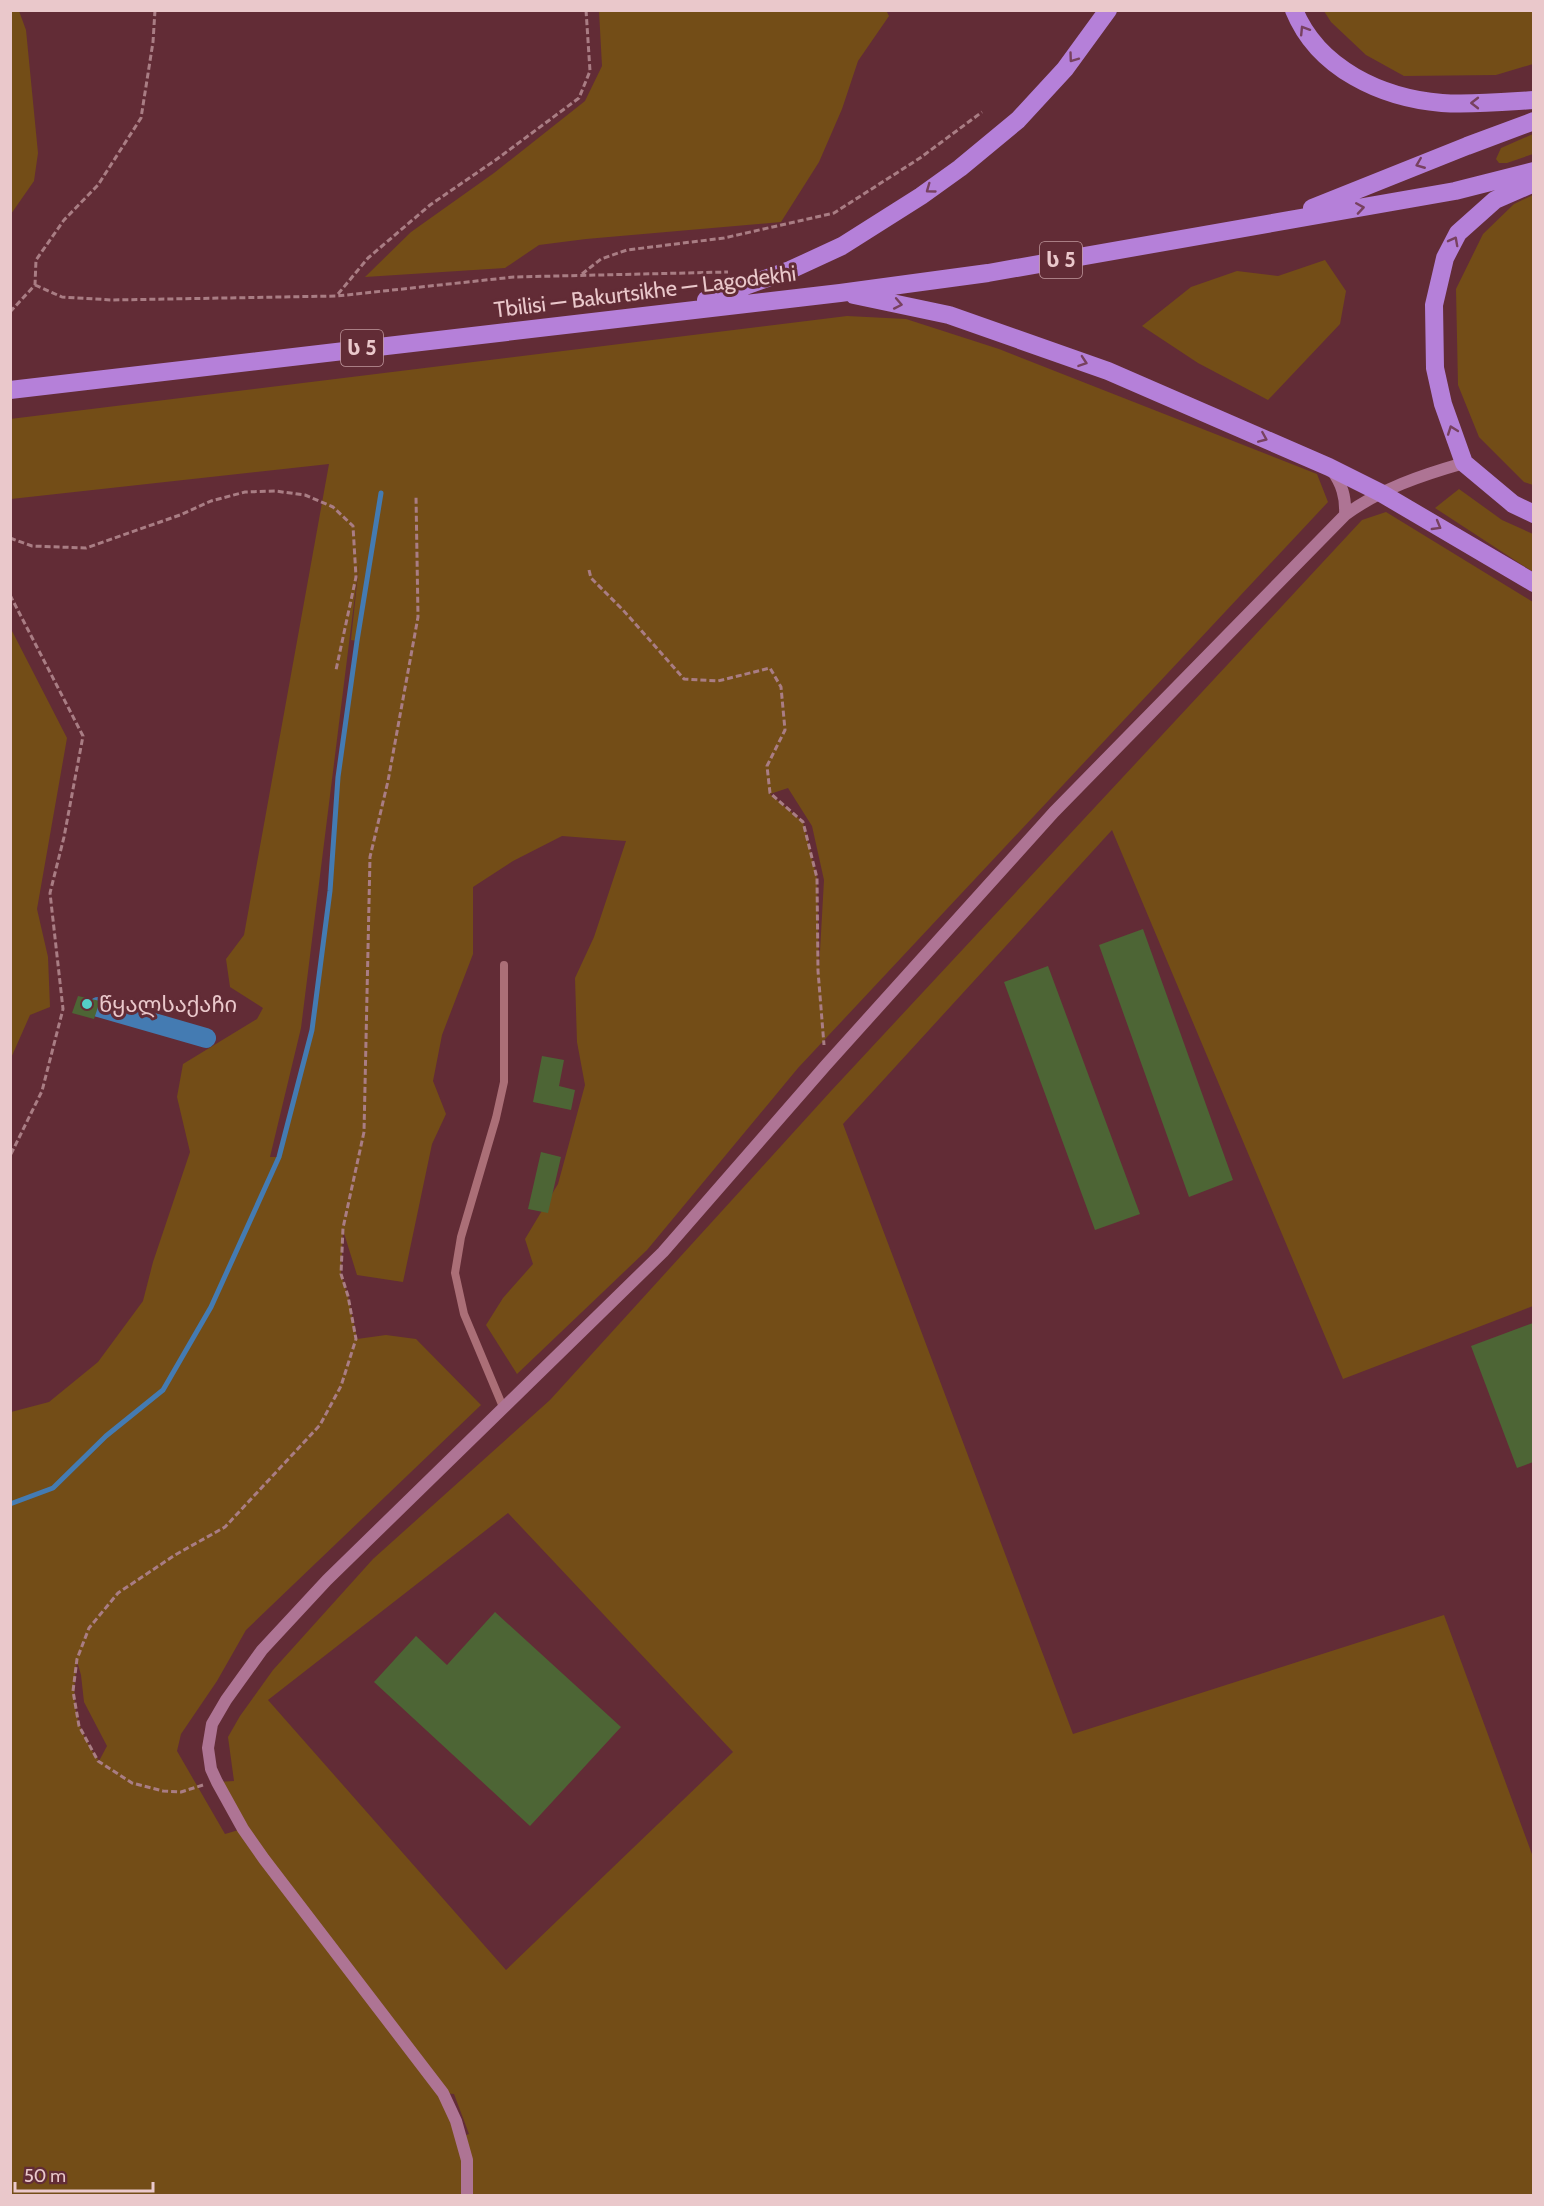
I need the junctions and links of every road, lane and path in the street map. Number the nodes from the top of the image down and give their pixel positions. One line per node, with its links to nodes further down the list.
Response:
1 (155, 10): 13 (path)
2 (586, 10): 15 (path)
3 (1108, 10): 16 (highway, one-way to 16)
4 (1294, 10): 5 (highway, one-way to 4)
5 (1533, 100)
6 (982, 112): 12 (path)
7 (1533, 121): 10 (highway, Tbilisi — Bakurtsikhe — Lagodekhi / ს 5, one-way to 10)
8 (1533, 171): 10 (highway, Tbilisi — Bakurtsikhe — Lagodekhi / ს 5, one-way to 8)
9 (1533, 183): 19 (highway, one-way to 9)
10 (1282, 221): 14 (highway, Tbilisi — Bakurtsikhe — Lagodekhi / ს 5)
11 (730, 272): 12 (path)
12 (581, 275): 15 (path)
13 (35, 285): 15 (path); 17 (path)
14 (840, 292): 16 (highway, Tbilisi — Bakurtsikhe — Lagodekhi / ს 5); 20 (highway, one-way to 20)
15 (337, 296)
16 (675, 311): 18 (highway, Tbilisi — Bakurtsikhe — Lagodekhi / ს 5)
17 (10, 312)
18 (10, 390)
19 (1464, 463): 21 (street); 23 (highway)
20 (1329, 467): 21 (highway); 24 (street)
21 (1381, 493): 24 (street); 27 (highway, one-way to 27)
22 (416, 495): 34 (path)
23 (1533, 514)
24 (1345, 515): 31 (street)
25 (10, 538): 29 (path)
26 (589, 570): 31 (path)
27 (1533, 583)
28 (10, 595): 32 (path)
29 (336, 670)
30 (504, 965): 33 (lane)
31 (825, 1065): 33 (street)
32 (10, 1156)
33 (503, 1407): 34 (street)
34 (217, 1782): 35 (street)
35 (467, 2196)

